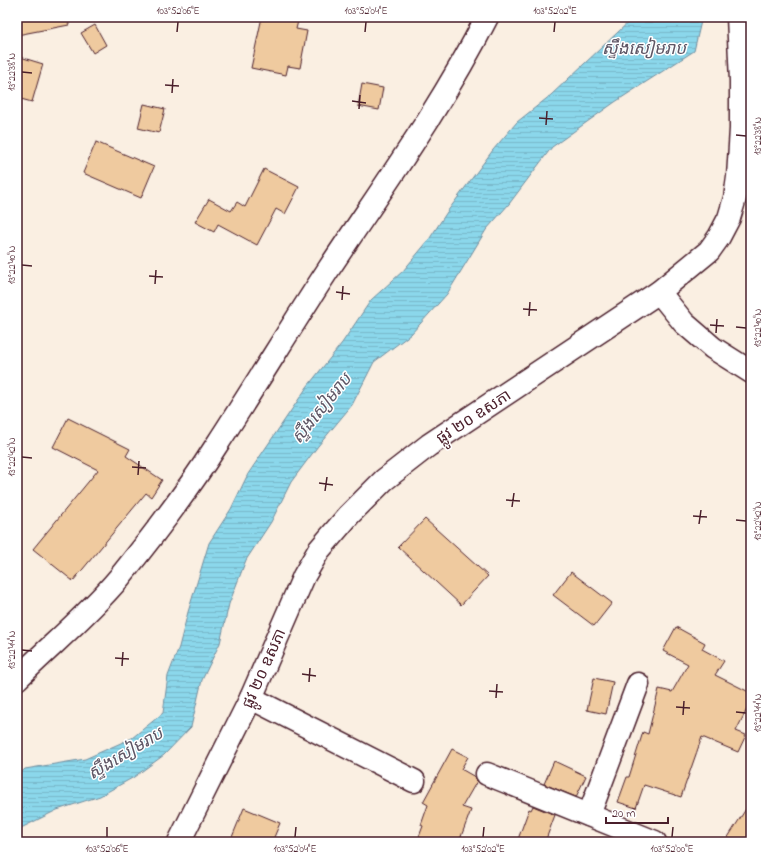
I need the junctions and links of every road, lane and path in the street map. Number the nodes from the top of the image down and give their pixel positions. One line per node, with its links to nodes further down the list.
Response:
1 (487, 17): 5 (street)
2 (738, 17): 3 (street, ផ្លូវ ២០ ឧសភា)
3 (659, 292): 4 (street); 7 (street, ផ្លូវ ២០ ឧសភា)
4 (751, 372)
5 (17, 679)
6 (638, 684): 10 (street)
7 (251, 698): 9 (street); 11 (street, ផ្លូវ ២០ ឧសភា)
8 (487, 774): 10 (street)
9 (414, 781)
10 (589, 815): 12 (street)
11 (180, 842)
12 (656, 842)

